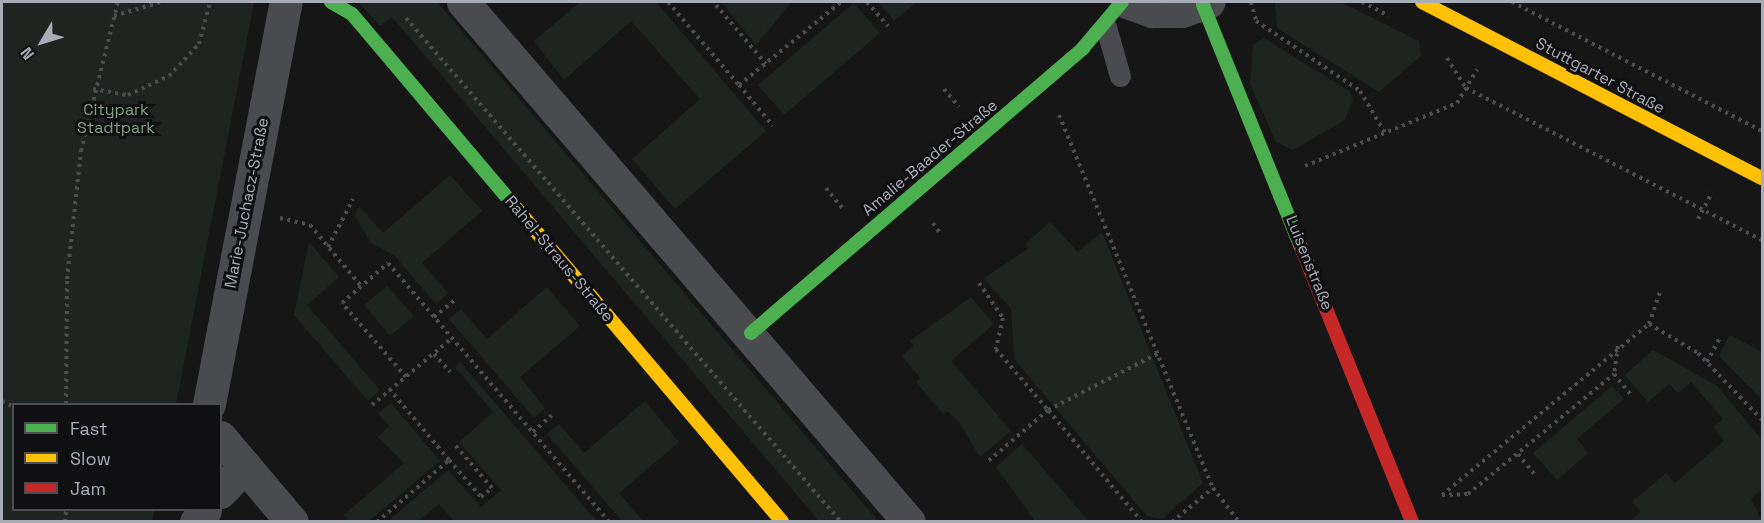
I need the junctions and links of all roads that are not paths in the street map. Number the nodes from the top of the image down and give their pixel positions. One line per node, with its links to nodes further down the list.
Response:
1 (286, 2): 11 (street, Marie-Juchacz-Straße)
2 (331, 2): 15 (street, Rahel-Straus-Straße)
3 (463, 2): 10 (street)
4 (1124, 2): 6 (street, Luisenstraße); 7 (street, Amalie-Baader-Straße)
5 (1422, 2): 9 (street, Stuttgarter Straße)
6 (1206, 3): 18 (street, Luisenstraße)
7 (1106, 27): 8 (lane); 10 (street, Amalie-Baader-Straße)
8 (1120, 76)
9 (1762, 178)
10 (751, 333): 17 (street)
11 (209, 403)
12 (222, 439): 13 (street)
13 (245, 466): 14 (street); 16 (street)
14 (222, 490)
15 (778, 520)
16 (292, 522)
17 (909, 522)
18 (1412, 522)

